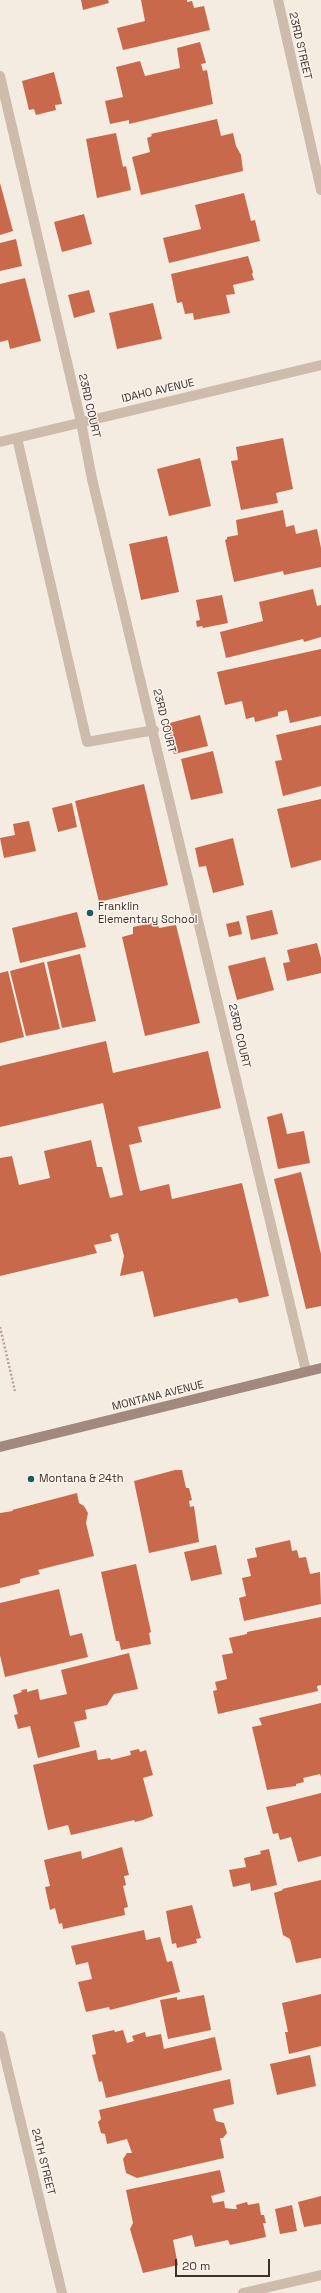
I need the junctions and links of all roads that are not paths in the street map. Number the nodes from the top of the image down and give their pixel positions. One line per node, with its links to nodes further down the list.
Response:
1 (278, 0): 3 (street, 23RD STREET)
2 (0, 76): 5 (street, 23RD COURT)
3 (321, 190)
4 (321, 365): 5 (street, IDAHO AVENUE)
5 (81, 422): 6 (street, IDAHO AVENUE); 8 (street, 23RD COURT)
6 (17, 438): 7 (street, IDAHO AVENUE); 8 (street)
7 (0, 442)
8 (154, 730): 10 (street, 23RD COURT)
9 (321, 1368): 10 (street, MONTANA AVENUE)
10 (306, 1371): 11 (street, MONTANA AVENUE)
11 (0, 1447)
12 (0, 2036): 14 (street, 24TH STREET)
13 (321, 2275): 15 (street)
14 (62, 2293)
15 (243, 2293)

